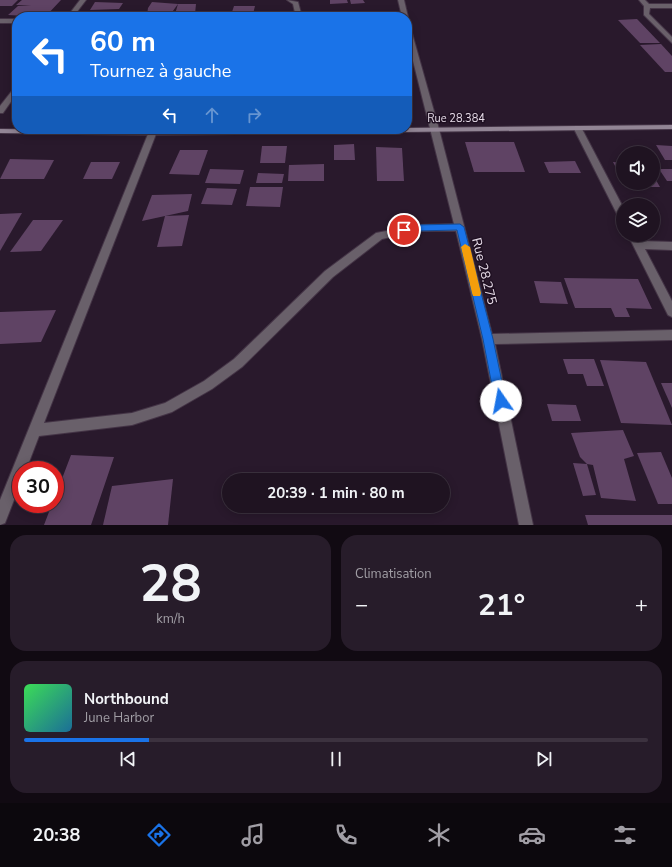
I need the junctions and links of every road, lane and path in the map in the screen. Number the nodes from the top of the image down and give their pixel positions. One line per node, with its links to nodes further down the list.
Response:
1 (83, 0): 7 (street)
2 (290, 0): 8 (street)
3 (402, 0): 9 (street)
4 (642, 0): 5 (street)
5 (647, 6): 6 (street); 12 (street)
6 (672, 6)
7 (74, 12)
8 (298, 12)
9 (404, 12)
10 (12, 20): 11 (street)
11 (0, 21)
12 (672, 41)
13 (412, 44): 18 (street, Rue 28.275)
14 (12, 95): 15 (street)
15 (0, 111)
16 (672, 127): 19 (street, Rue 28.384)
17 (412, 129): 18 (street, Rue 28.384)
18 (435, 129): 19 (street, Rue 28.384); 24 (street, Rue 28.275)
19 (578, 129): 23 (street)
20 (0, 131): 21 (street, Rue 28.384)
21 (12, 131)
22 (152, 134): 31 (street)
23 (616, 202)
24 (460, 227): 30 (street, Rue 28.275); 31 (street)
25 (636, 242): 26 (street)
26 (638, 246): 27 (street); 28 (street)
27 (672, 246)
28 (672, 312)
29 (672, 335): 30 (street)
30 (488, 339): 33 (street, Rue 28.275)
31 (35, 430): 32 (street)
32 (0, 518)
33 (526, 525)

